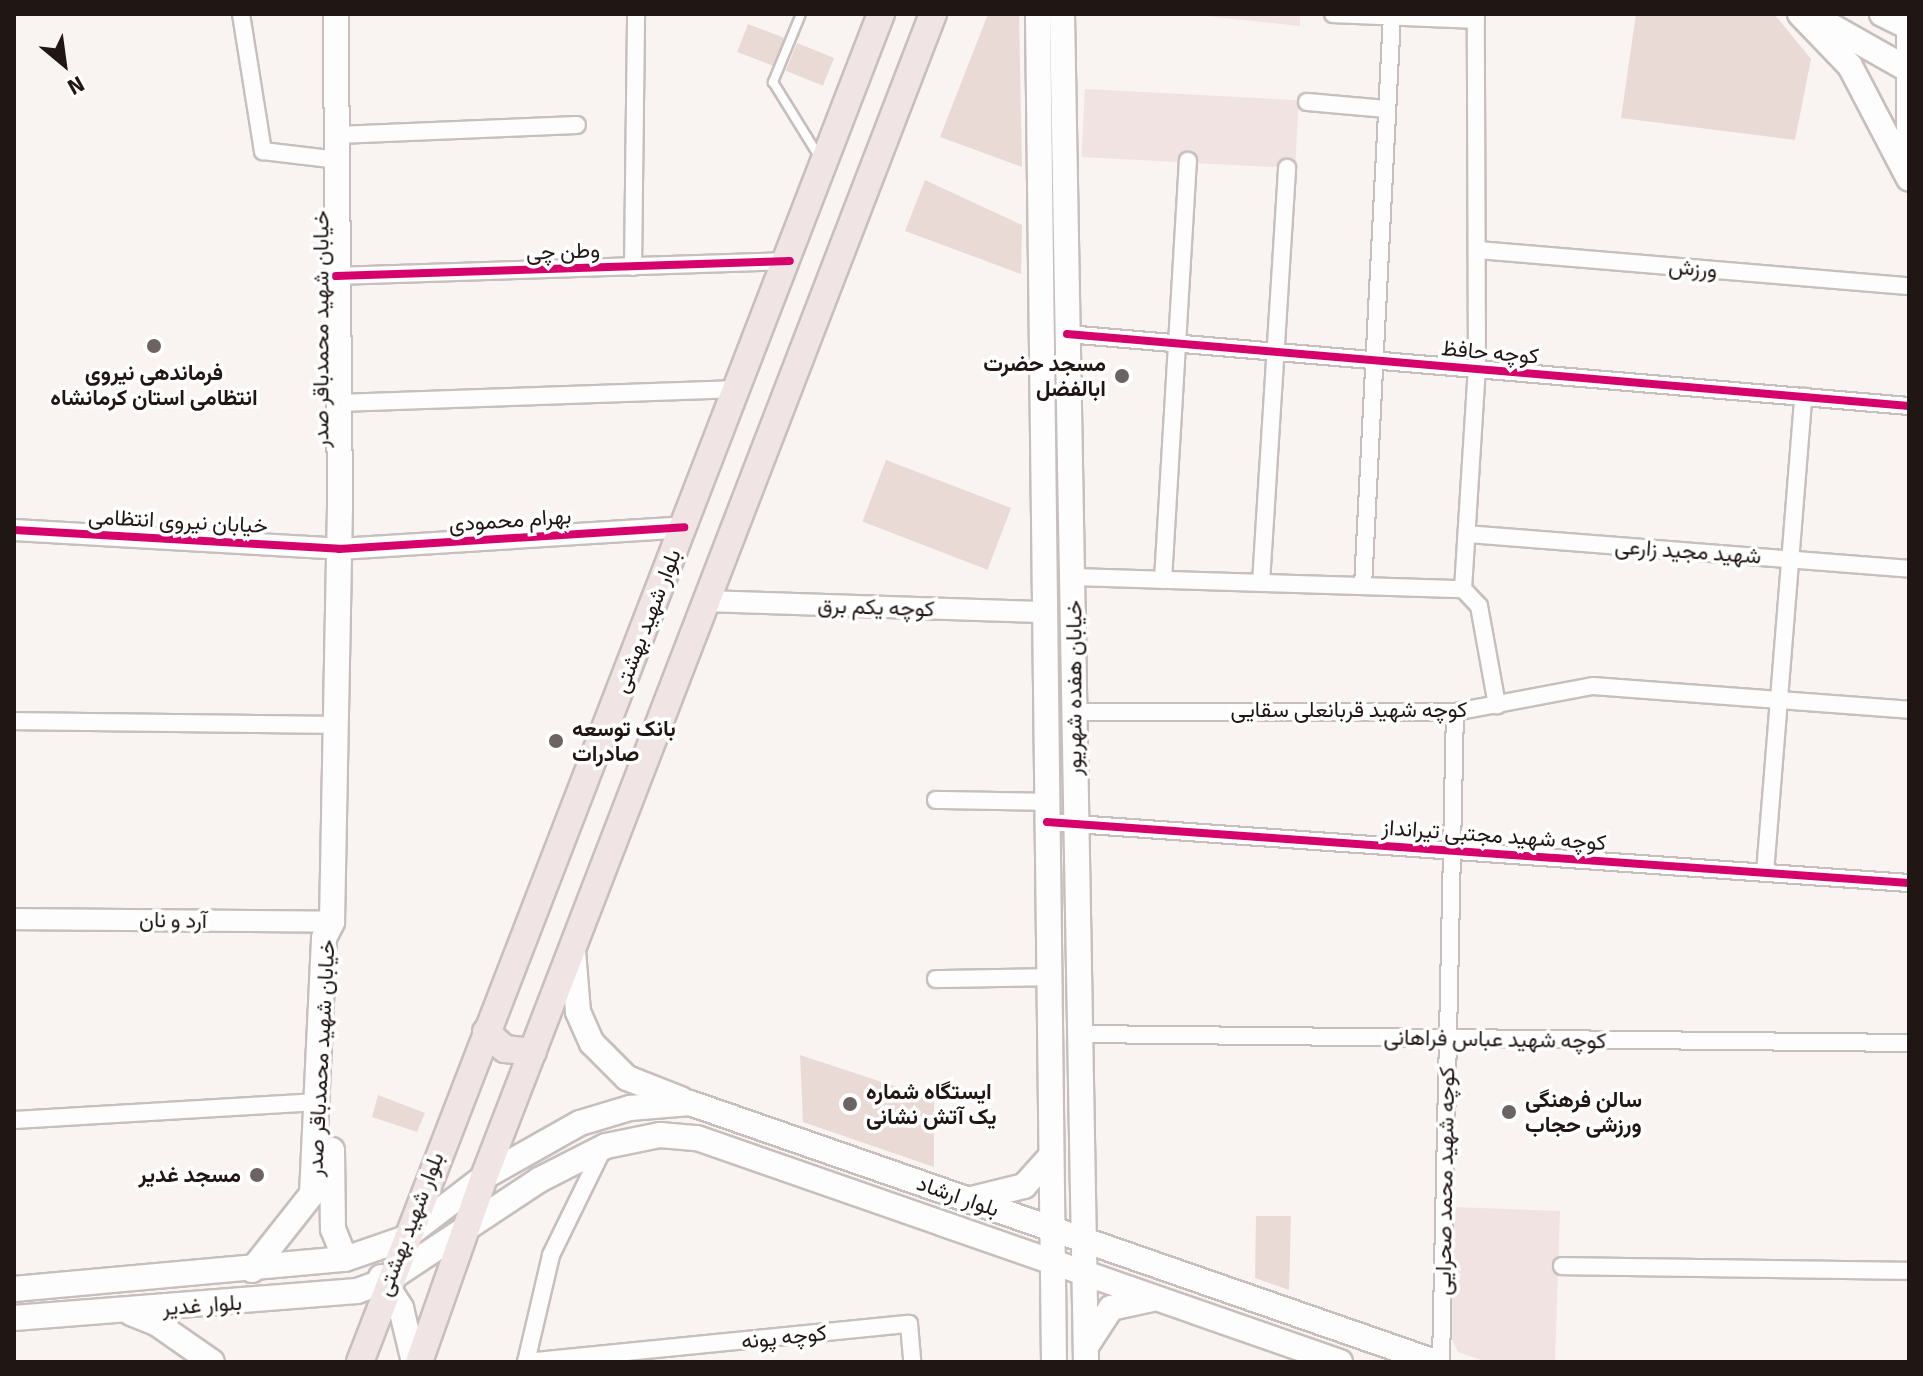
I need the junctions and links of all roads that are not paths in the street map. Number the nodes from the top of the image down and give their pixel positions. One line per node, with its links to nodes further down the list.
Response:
1 (241, 14): 23 (street)
2 (336, 14): 21 (main road, خیابان شهید محمدباقر صدر)
3 (636, 14): 30 (street)
4 (801, 14): 25 (lane)
5 (881, 14): 25 (main road, بلوار شهید بهشتی)
6 (933, 14): 53 (main road)
7 (1038, 14): 54 (main road, خیابان هفده شهریور)
8 (1062, 14): 33 (main road, خیابان هفده شهریور)
9 (1333, 14): 14 (street)
10 (1800, 14): 27 (main road)
11 (1811, 14): 17 (main road)
12 (1882, 14): 16 (main road)
13 (1909, 14): 16 (main road)
14 (1392, 16): 15 (street); 19 (street)
15 (1476, 17): 28 (street)
16 (1909, 27): 17 (main road)
17 (1907, 69): 22 (main road)
18 (1307, 102): 19 (street)
19 (1387, 109): 36 (street)
20 (577, 125): 21 (street)
21 (338, 135): 23 (main road, خیابان شهید محمدباقر صدر)
22 (1909, 144)
23 (338, 160): 31 (main road, خیابان شهید محمدباقر صدر)
24 (1188, 161): 34 (street)
25 (824, 164): 29 (main road, بلوار شهید بهشتی)
26 (1287, 168): 35 (street)
27 (1909, 179)
28 (1477, 250): 32 (street, ورزش); 37 (street)
29 (790, 261): 30 (street, وطن چی); 38 (main road, بلوار شهید بهشتی)
30 (633, 267): 31 (street, وطن چی)
31 (336, 276): 40 (main road, خیابان شهید محمدباقر صدر)
32 (1909, 286)
33 (1067, 334): 34 (street, کوچه حافظ); 48 (main road, خیابان هفده شهریور)
34 (1177, 343): 35 (street, کوچه حافظ); 49 (street)
35 (1276, 352): 36 (street, کوچه حافظ); 50 (street)
36 (1374, 360): 37 (street, کوچه حافظ); 51 (street)
37 (1477, 369): 39 (street, کوچه حافظ); 44 (street)
38 (738, 389): 40 (street); 42 (main road, بلوار شهید بهشتی)
39 (1803, 397): 41 (street, کوچه حافظ); 46 (street)
40 (340, 403): 45 (main road, خیابان شهید محمدباقر صدر)
41 (1909, 406)
42 (684, 527): 45 (street, بهرام محمودی); 73 (main road, بلوار شهید بهشتی)
43 (14, 530): 45 (street, خیابان نیروی انتظامی)
44 (1467, 534): 46 (street, شهید مجید زارعی); 52 (street)
45 (339, 549): 61 (main road, خیابان شهید محمدباقر صدر)
46 (1790, 559): 47 (street, شهید مجید زارعی); 55 (street)
47 (1909, 569)
48 (1074, 577): 49 (street); 58 (main road, خیابان هفده شهریور)
49 (1163, 580): 50 (street)
50 (1261, 583): 51 (street)
51 (1363, 586): 52 (street)
52 (1463, 589): 56 (street)
53 (707, 601): 54 (street, کوچه یکم برق); 70 (main road)
54 (1045, 612): 63 (main road, خیابان هفده شهریور)
55 (1779, 700): 56 (street, کوچه شهید قربانعلی سقایی); 57 (street, کوچه شهید قربانعلی سقایی); 66 (street)
56 (1497, 705): 59 (street, کوچه شهید قربانعلی سقایی)
57 (1909, 710)
58 (1074, 712): 59 (street, کوچه شهید قربانعلی سقایی); 64 (main road, خیابان هفده شهریور)
59 (1455, 712): 65 (street, کوچه شهید محمد صحرایی)
60 (14, 721): 61 (street)
61 (333, 725): 69 (main road, خیابان شهید محمدباقر صدر)
62 (936, 800): 63 (street, کوچه شهید مجتبی تیرانداز)
63 (1047, 812): 64 (street, کوچه شهید مجتبی تیرانداز); 71 (main road, خیابان هفده شهریور)
64 (1076, 823): 65 (street, کوچه شهید مجتبی تیرانداز); 74 (main road, خیابان هفده شهریور)
65 (1452, 850): 66 (street, کوچه شهید مجتبی تیرانداز); 75 (street, کوچه شهید محمد صحرایی)
66 (1765, 873): 67 (street, کوچه شهید مجتبی تیرانداز)
67 (1909, 883)
68 (14, 919): 69 (street, آرد و نان)
69 (332, 922): 78 (main road, خیابان شهید محمدباقر صدر); 91 (main road, خیابان شهید محمدباقر صدر)
70 (573, 947): 77 (main road); 79 (main road)
71 (1049, 977): 72 (street); 83 (main road, خیابان هفده شهریور)
72 (936, 979)
73 (486, 1032): 77 (main road); 89 (main road, بلوار شهید بهشتی)
74 (1080, 1034): 75 (street, کوچه شهید عباس فراهانی); 90 (main road, خیابان هفده شهریور)
75 (1448, 1038): 76 (street, کوچه شهید عباس فراهانی); 110 (street, کوچه شهید محمد صحرایی)
76 (1909, 1043)
77 (533, 1052): 84 (main road)
78 (318, 1102): 80 (street); 94 (main road, خیابان شهید محمدباقر صدر)
79 (690, 1103): 82 (main road, بلوار ارشاد); 84 (main road, بلوار ارشاد)
80 (14, 1120)
81 (606, 1146): 85 (main road, بلوار ارشاد); 87 (main road, بلوار ارشاد); 106 (street)
82 (846, 1157): 85 (main road); 86 (main road, بلوار ارشاد)
83 (1050, 1157): 86 (main road); 88 (main road, خیابان هفده شهریور)
84 (484, 1177): 87 (main road); 89 (main road, بلوار ارشاد)
85 (834, 1187): 92 (main road, بلوار ارشاد)
86 (970, 1199): 88 (main road, بلوار ارشاد)
87 (468, 1222): 97 (main road, بلوار غدیر); 105 (main road)
88 (1052, 1229): 90 (main road, بلوار ارشاد); 92 (main road, خیابان هفده شهریور)
89 (403, 1239): 91 (main road, بلوار غدیر); 97 (main road, بلوار شهید بهشتی)
90 (1082, 1240): 96 (main road, خیابان هفده شهریور); 110 (main road, بلوار ارشاد)
91 (345, 1259): 94 (main road, بلوار غدیر); 97 (main road)
92 (1052, 1262): 96 (main road, بلوار ارشاد); 108 (main road, خیابان هفده شهریور)
93 (1562, 1266): 95 (street)
94 (252, 1270): 98 (main road, بلوار غدیر)
95 (1909, 1271)
96 (1085, 1274): 99 (main road, بلوار ارشاد); 102 (main road, خیابان هفده شهریور)
97 (388, 1280): 100 (main road, بلوار غدیر); 104 (main road, بلوار شهید بهشتی); 105 (main road)
98 (14, 1289)
99 (1156, 1299): 102 (main road); 109 (main road, بلوار ارشاد)
100 (125, 1310): 101 (main road, بلوار غدیر); 103 (main road)
101 (14, 1318)
102 (1086, 1355)
103 (212, 1362)
104 (360, 1362)
105 (417, 1362)
106 (526, 1362): 107 (street, کوچه پونه)
107 (912, 1362)
108 (1054, 1362)
109 (1340, 1362)
110 (1438, 1362)

